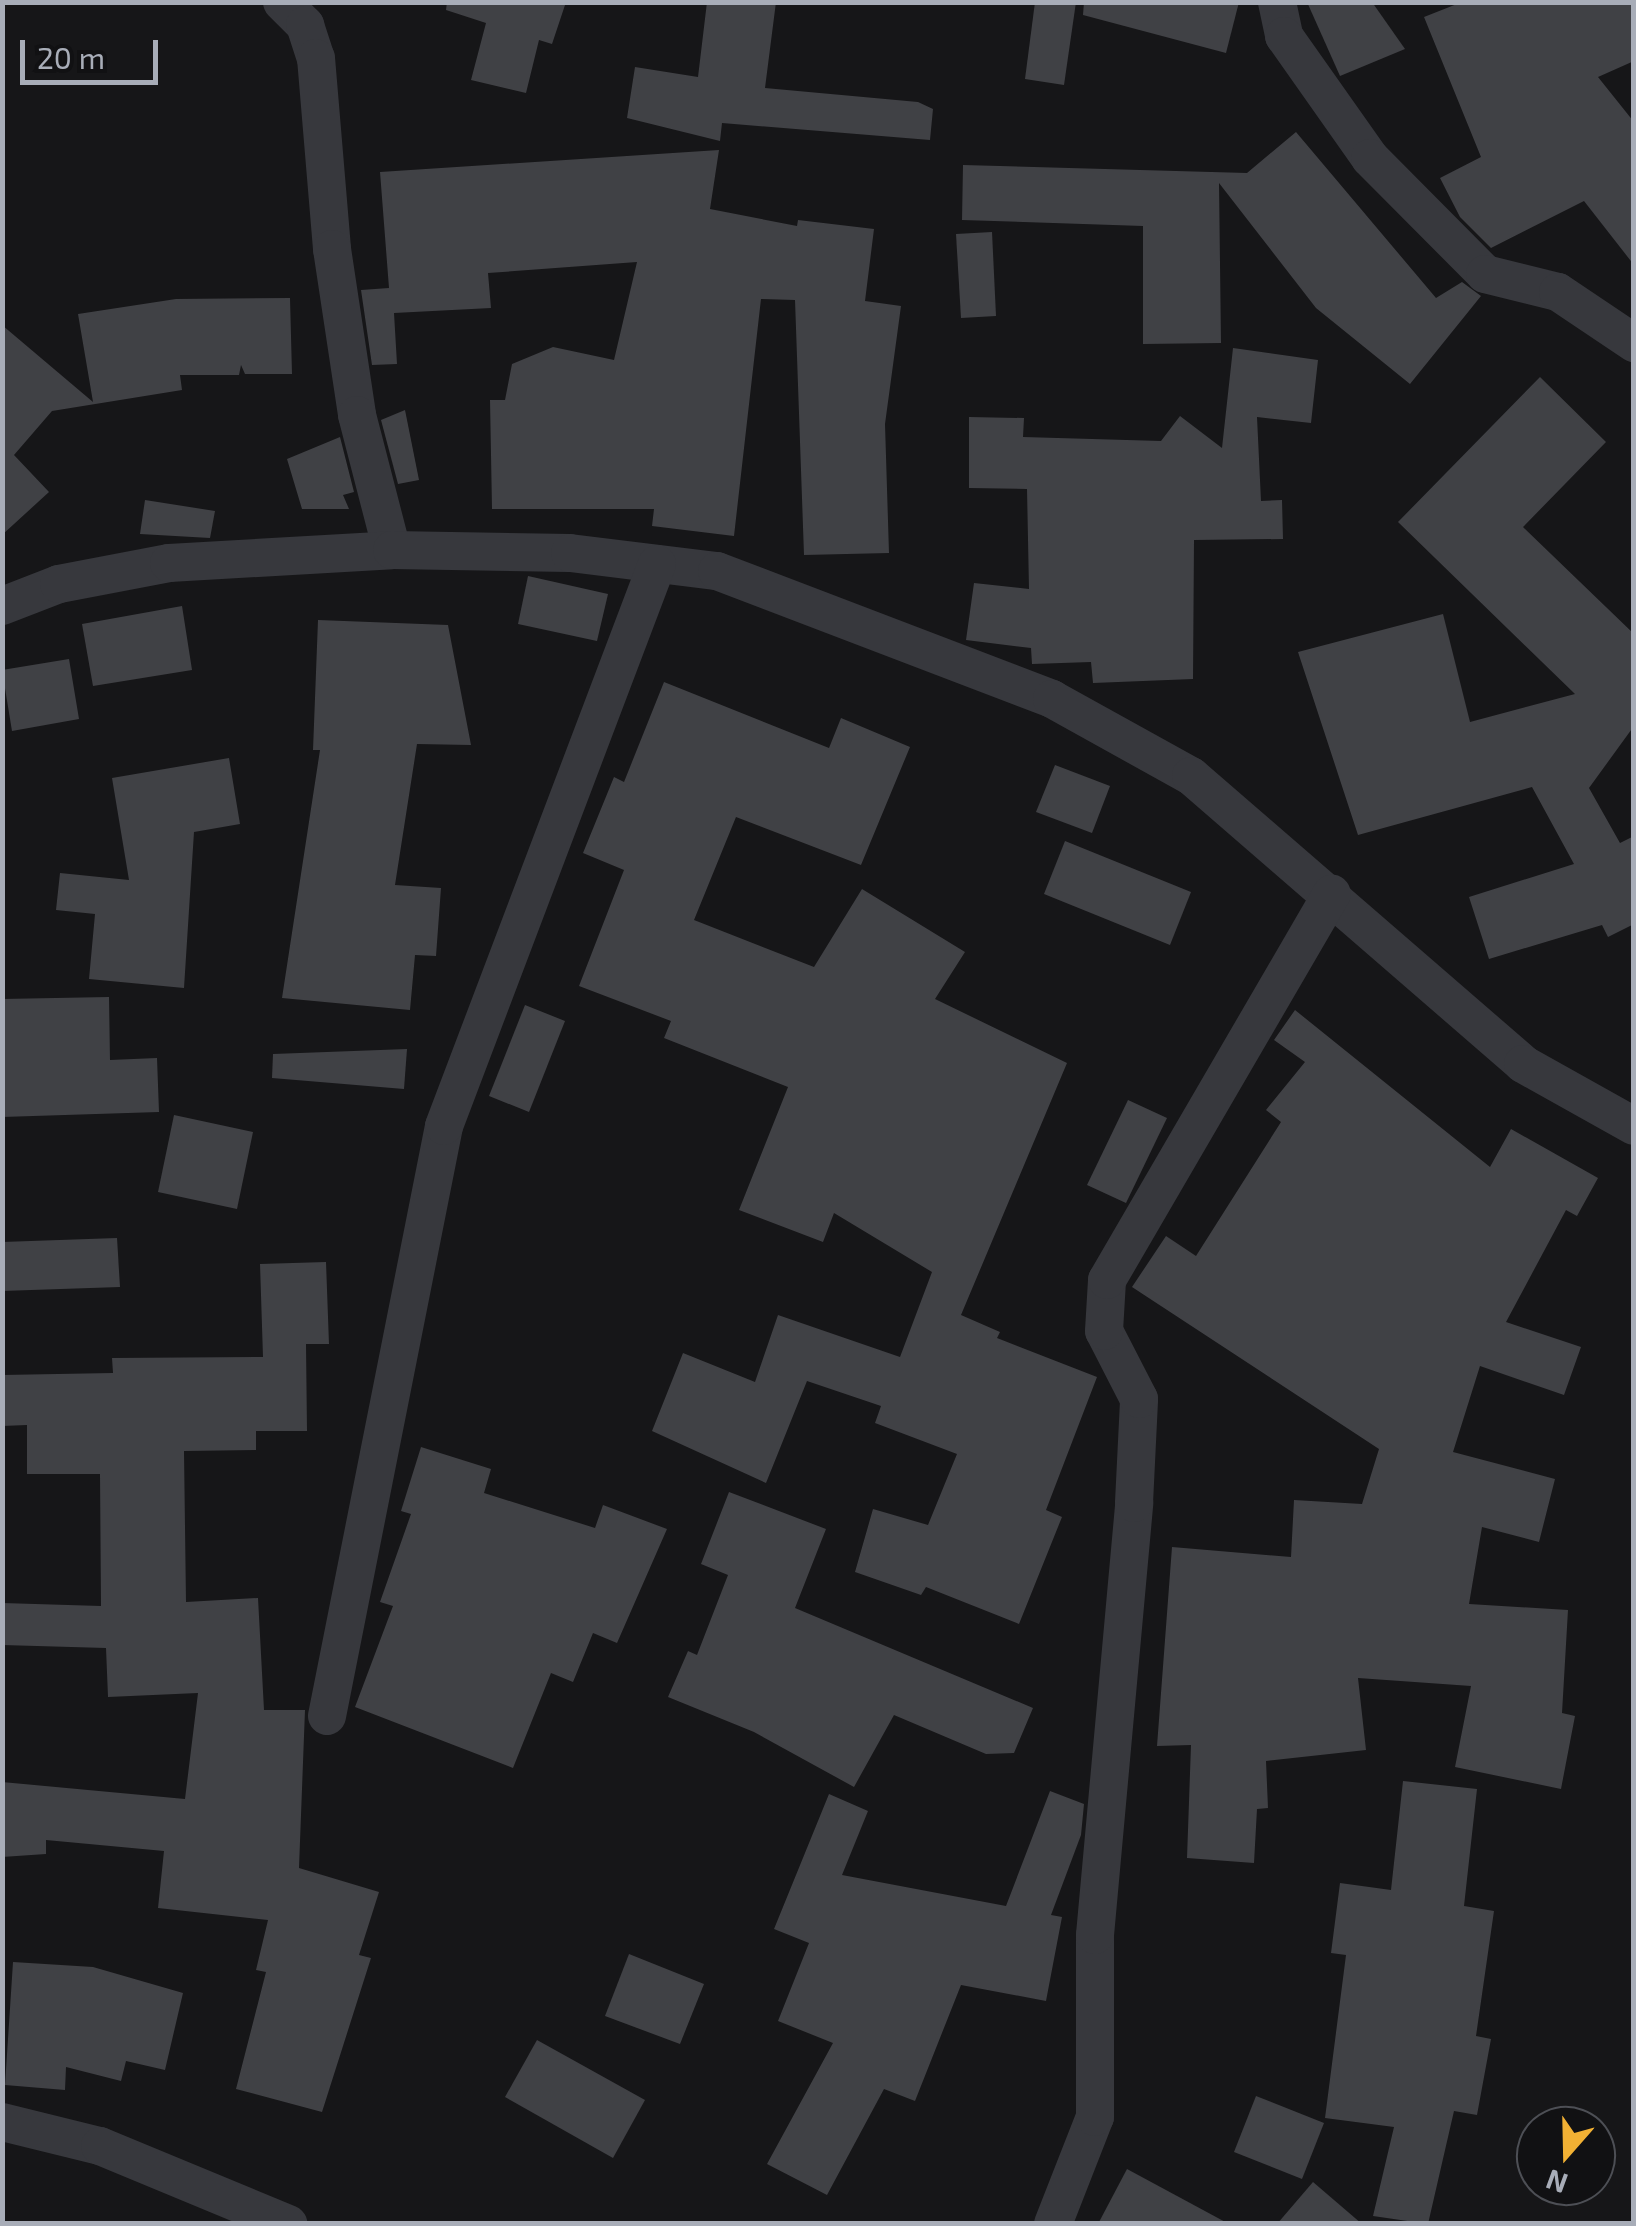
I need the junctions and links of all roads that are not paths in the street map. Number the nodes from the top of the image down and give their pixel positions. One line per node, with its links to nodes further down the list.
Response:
1 (282, 2): 4 (street)
2 (1277, 2): 3 (street)
3 (1634, 342)
4 (392, 550): 5 (street); 6 (street)
5 (658, 564): 7 (street); 9 (street)
6 (2, 606)
7 (1332, 894): 8 (street); 12 (street)
8 (1634, 1126)
9 (328, 1716)
10 (2, 2122): 11 (street)
11 (288, 2224)
12 (1053, 2224)

